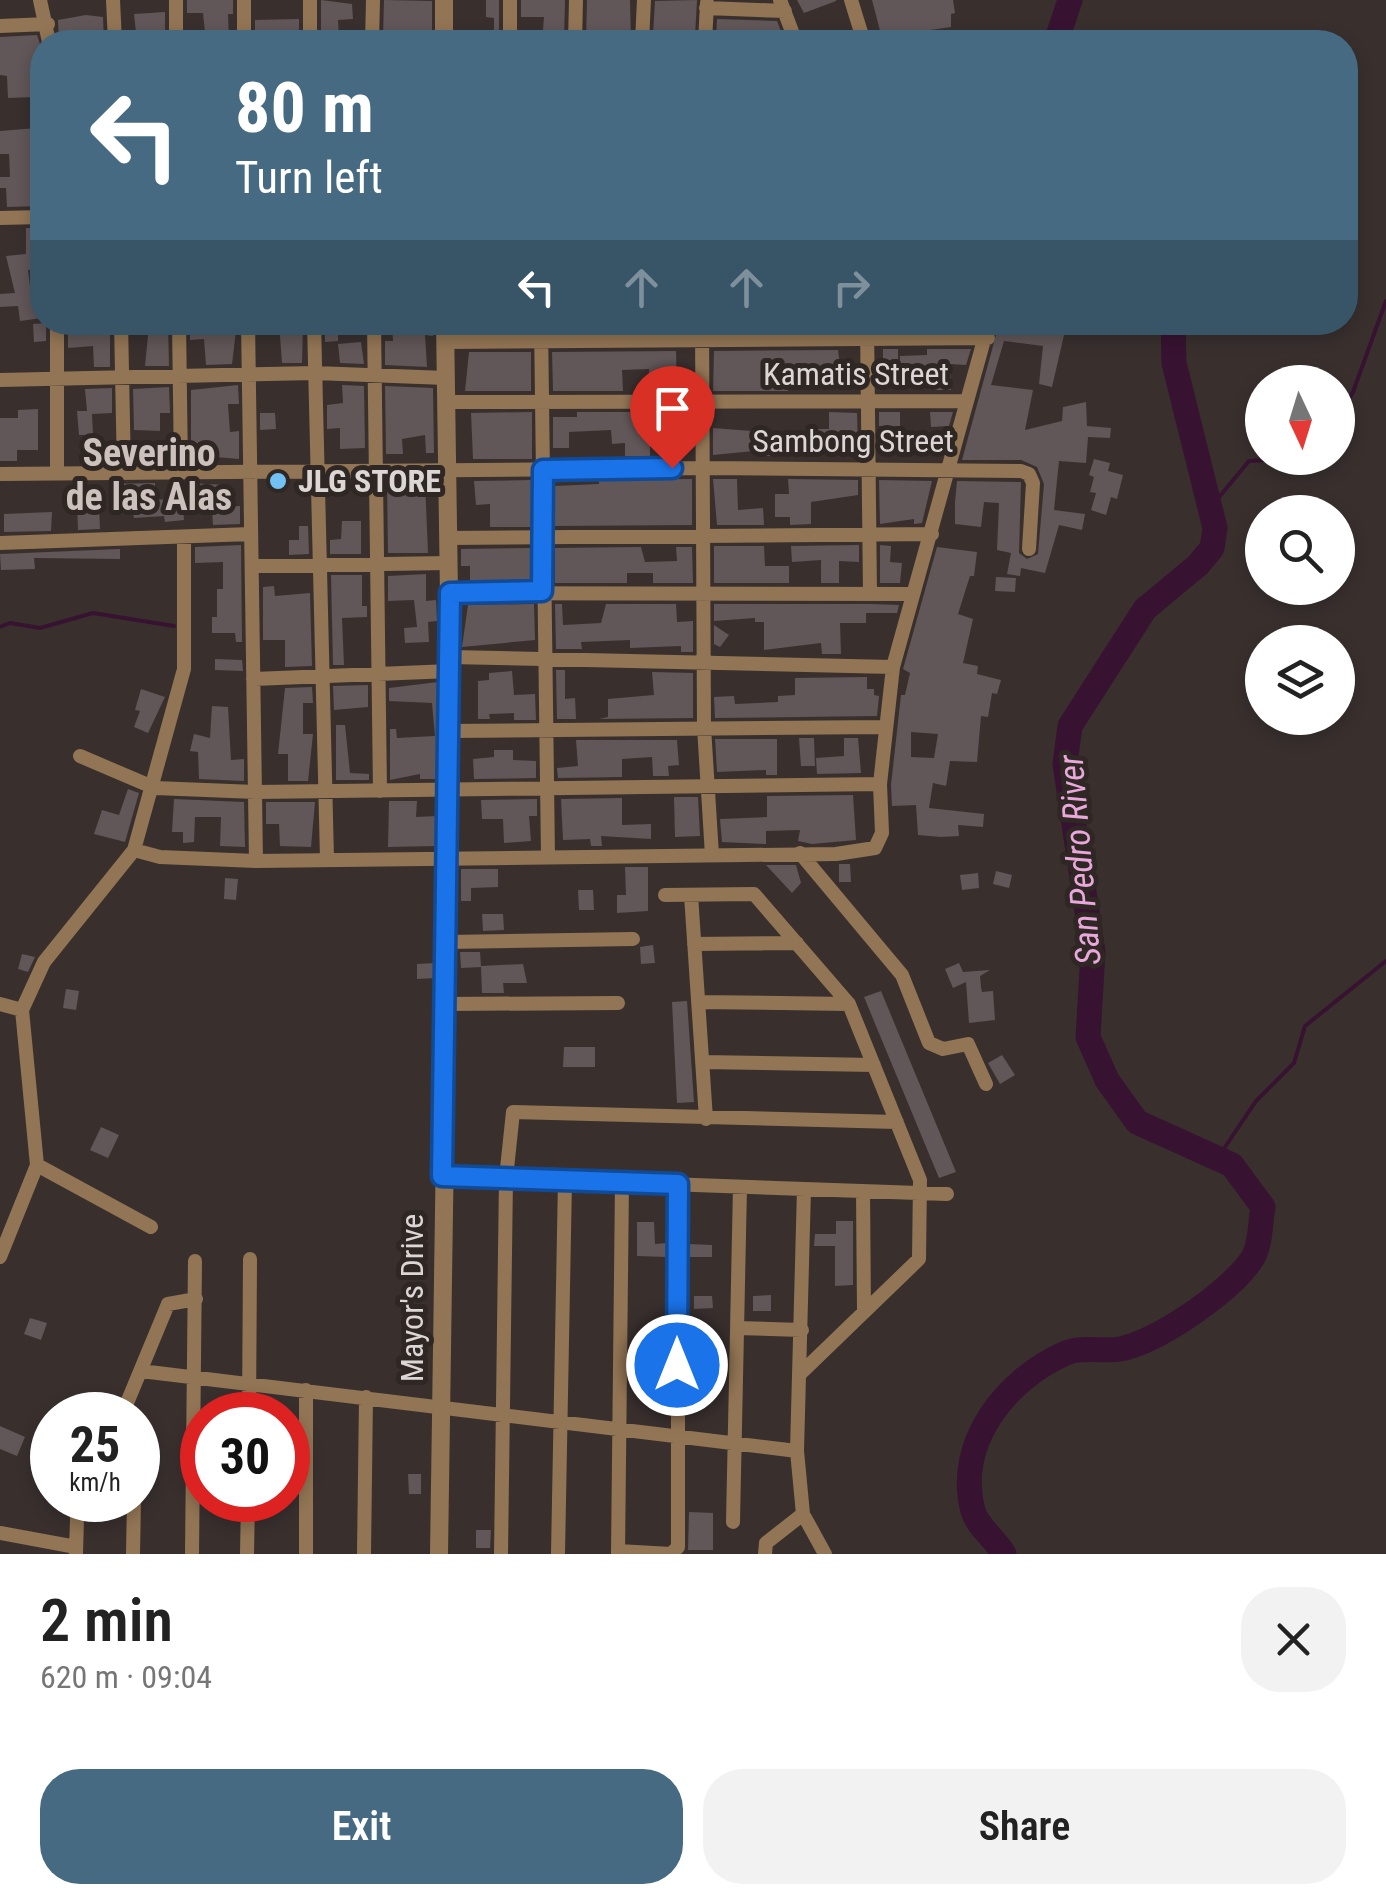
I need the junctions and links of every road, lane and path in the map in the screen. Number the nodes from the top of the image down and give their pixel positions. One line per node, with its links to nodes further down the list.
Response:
1 (40, 0): 14 (street)
2 (112, 0): 17 (street)
3 (176, 0): 18 (street)
4 (244, 0): 19 (street)
5 (310, 0): 20 (street)
6 (373, 0): 21 (street)
7 (444, 0): 22 (street)
8 (510, 0): 23 (street)
9 (576, 0): 24 (street)
10 (644, 0): 25 (street)
11 (850, 0): 28 (street)
12 (707, 4): 13 (street); 26 (street)
13 (782, 6): 27 (street)
14 (48, 24): 15 (street); 16 (street)
15 (0, 26)
16 (48, 30)
17 (114, 30)
18 (176, 30)
19 (244, 30)
20 (310, 30)
21 (372, 30)
22 (444, 30)
23 (510, 30)
24 (575, 30)
25 (643, 30)
26 (706, 30)
27 (791, 30)
28 (860, 30)
29 (30, 217): 30 (street)
30 (0, 218)
31 (58, 335): 54 (street)
32 (121, 335): 52 (street)
33 (179, 335): 49 (street)
34 (248, 335): 48 (street)
35 (315, 335): 47 (street)
36 (374, 335): 50 (street)
37 (446, 335): 44 (street, Mayor's Drive)
38 (542, 335): 46 (street)
39 (702, 335): 45 (street)
40 (868, 335): 43 (street)
41 (928, 335): 43 (street)
42 (987, 335): 56 (street)
43 (868, 340): 45 (street); 55 (street)
44 (446, 342): 46 (street); 51 (street, Mayor's Drive)
45 (702, 342): 46 (street); 59 (street)
46 (542, 343): 58 (street)
47 (316, 373): 48 (street); 50 (street); 65 (street)
48 (249, 374): 49 (street); 70 (street)
49 (180, 376): 52 (street); 64 (street)
50 (376, 378): 51 (street); 66 (street)
51 (446, 378): 57 (street, Mayor's Drive)
52 (122, 379): 54 (street); 69 (street)
53 (0, 380): 54 (street)
54 (57, 380): 68 (street)
55 (870, 398): 56 (street, Kamatis Street); 59 (street, Kamatis Street); 61 (street)
56 (967, 401): 62 (street)
57 (446, 402): 58 (street, Kamatis Street); 67 (street, Mayor's Drive)
58 (541, 402): 59 (street, Kamatis Street); 63 (street)
59 (704, 402): 60 (street)
60 (704, 468): 61 (street, Sambong Street); 63 (street, Sambong Street); 77 (street)
61 (869, 468): 62 (street, Sambong Street); 74 (street)
62 (949, 469): 75 (street); 81 (street, Sambong Street)
63 (543, 470): 67 (street, Sambong Street); 76 (street)
64 (181, 471): 69 (street, Sambong Street); 70 (street, Sambong Street)
65 (318, 471): 66 (street, Sambong Street); 70 (street, Sambong Street); 84 (street)
66 (376, 471): 67 (street, Sambong Street); 83 (street)
67 (446, 471): 79 (street, Mayor's Drive)
68 (57, 472): 69 (street, Sambong Street); 71 (street, Sambong Street)
69 (124, 472)
70 (250, 472): 73 (street)
71 (0, 474)
72 (0, 529): 80 (street)
73 (251, 534): 78 (street); 85 (street)
74 (870, 534): 75 (street); 77 (street); 89 (street)
75 (932, 534): 90 (street)
76 (544, 536): 77 (street); 79 (street); 86 (street)
77 (705, 536): 87 (street)
78 (184, 537): 80 (street); 105 (street)
79 (449, 538): 82 (street, Mayor's Drive)
80 (0, 543)
81 (1028, 548)
82 (449, 563): 83 (street); 88 (street, Mayor's Drive)
83 (376, 564): 84 (street); 95 (street)
84 (319, 565): 85 (street); 96 (street)
85 (252, 566): 97 (street)
86 (542, 591): 87 (street); 88 (street); 92 (street)
87 (707, 592): 89 (street); 91 (street)
88 (450, 593): 93 (street, Mayor's Drive)
89 (870, 594): 90 (street)
90 (914, 594): 94 (street)
91 (704, 660): 92 (street); 94 (street); 98 (street)
92 (544, 662): 93 (street); 100 (street)
93 (450, 664): 95 (street); 101 (street, Mayor's Drive)
94 (893, 667): 99 (street)
95 (379, 674): 96 (street); 108 (street)
96 (321, 677): 97 (street); 110 (street)
97 (253, 679): 109 (street)
98 (704, 727): 99 (street); 100 (street); 104 (street)
99 (884, 728): 103 (street)
100 (545, 729): 101 (street); 106 (street)
101 (451, 731): 107 (street, Mayor's Drive)
102 (80, 756): 105 (street)
103 (880, 784): 104 (street); 112 (street)
104 (709, 785): 106 (street); 113 (street)
105 (154, 788): 109 (street); 111 (street)
106 (548, 788): 107 (street); 115 (street)
107 (449, 790): 108 (street); 114 (street, Mayor's Drive)
108 (380, 791): 110 (street)
109 (256, 792): 110 (street); 117 (street)
110 (328, 792): 116 (street)
111 (134, 850): 117 (street); 129 (street)
112 (800, 852): 113 (street); 132 (street)
113 (712, 855): 115 (street)
114 (447, 856): 115 (street); 116 (street); 121 (street, Mayor's Drive)
115 (548, 856)
116 (327, 859): 117 (street)
117 (256, 861)
118 (665, 895): 119 (street)
119 (691, 895): 122 (street); 123 (street)
120 (633, 939): 121 (street)
121 (446, 942): 127 (street, Mayor's Drive)
122 (694, 944): 123 (street); 124 (street)
123 (796, 944): 128 (street)
124 (698, 1002): 128 (street); 130 (street)
125 (618, 1003): 127 (street)
126 (0, 1004): 129 (street)
127 (445, 1004): 136 (street, Mayor's Drive)
128 (849, 1004): 131 (street)
129 (22, 1010): 135 (street)
130 (702, 1062): 131 (street); 133 (street)
131 (874, 1065): 134 (street)
132 (986, 1084)
133 (706, 1119): 134 (street); 137 (street)
134 (897, 1122): 144 (street)
135 (37, 1165): 146 (street); 147 (street)
136 (442, 1176): 137 (street); 163 (street, Mayor's Drive)
137 (506, 1178): 138 (street); 164 (street)
138 (566, 1180): 139 (street); 165 (street)
139 (622, 1182): 140 (street); 166 (street)
140 (678, 1184): 141 (street); 167 (street)
141 (740, 1186): 142 (street); 152 (street)
142 (804, 1188): 143 (street); 153 (street)
143 (863, 1191): 144 (street); 151 (street)
144 (921, 1193): 145 (street); 151 (street)
145 (947, 1194)
146 (152, 1227)
147 (0, 1257)
148 (250, 1259): 157 (street)
149 (195, 1261): 150 (street)
150 (196, 1299): 155 (street); 156 (street)
151 (864, 1312): 154 (street)
152 (737, 1328): 153 (street); 168 (street)
153 (802, 1330): 154 (street)
154 (801, 1373): 169 (street)
155 (138, 1377): 156 (street); 159 (street); 160 (street)
156 (195, 1377): 157 (street); 179 (street)
157 (250, 1384): 158 (street); 161 (street)
158 (306, 1390): 162 (street); 181 (street)
159 (132, 1392)
160 (137, 1392)
161 (250, 1392)
162 (366, 1397): 163 (street); 182 (street)
163 (442, 1408): 164 (street); 183 (street, Mayor's Drive)
164 (501, 1415): 165 (street); 184 (street)
165 (558, 1422): 166 (street); 185 (street)
166 (620, 1430): 167 (street); 177 (street)
167 (676, 1437): 168 (street); 177 (street)
168 (735, 1444): 169 (street); 174 (street)
169 (797, 1452): 170 (street)
170 (803, 1514): 186 (street); 187 (street)
171 (77, 1522): 176 (street)
172 (134, 1522): 178 (street)
173 (248, 1522): 180 (street)
174 (733, 1522)
175 (0, 1533): 176 (street)
176 (76, 1551)
177 (618, 1553)
178 (134, 1554)
179 (192, 1554)
180 (247, 1554)
181 (306, 1554)
182 (364, 1554)
183 (439, 1554)
184 (501, 1554)
185 (558, 1554)
186 (765, 1554)
187 (825, 1554)

